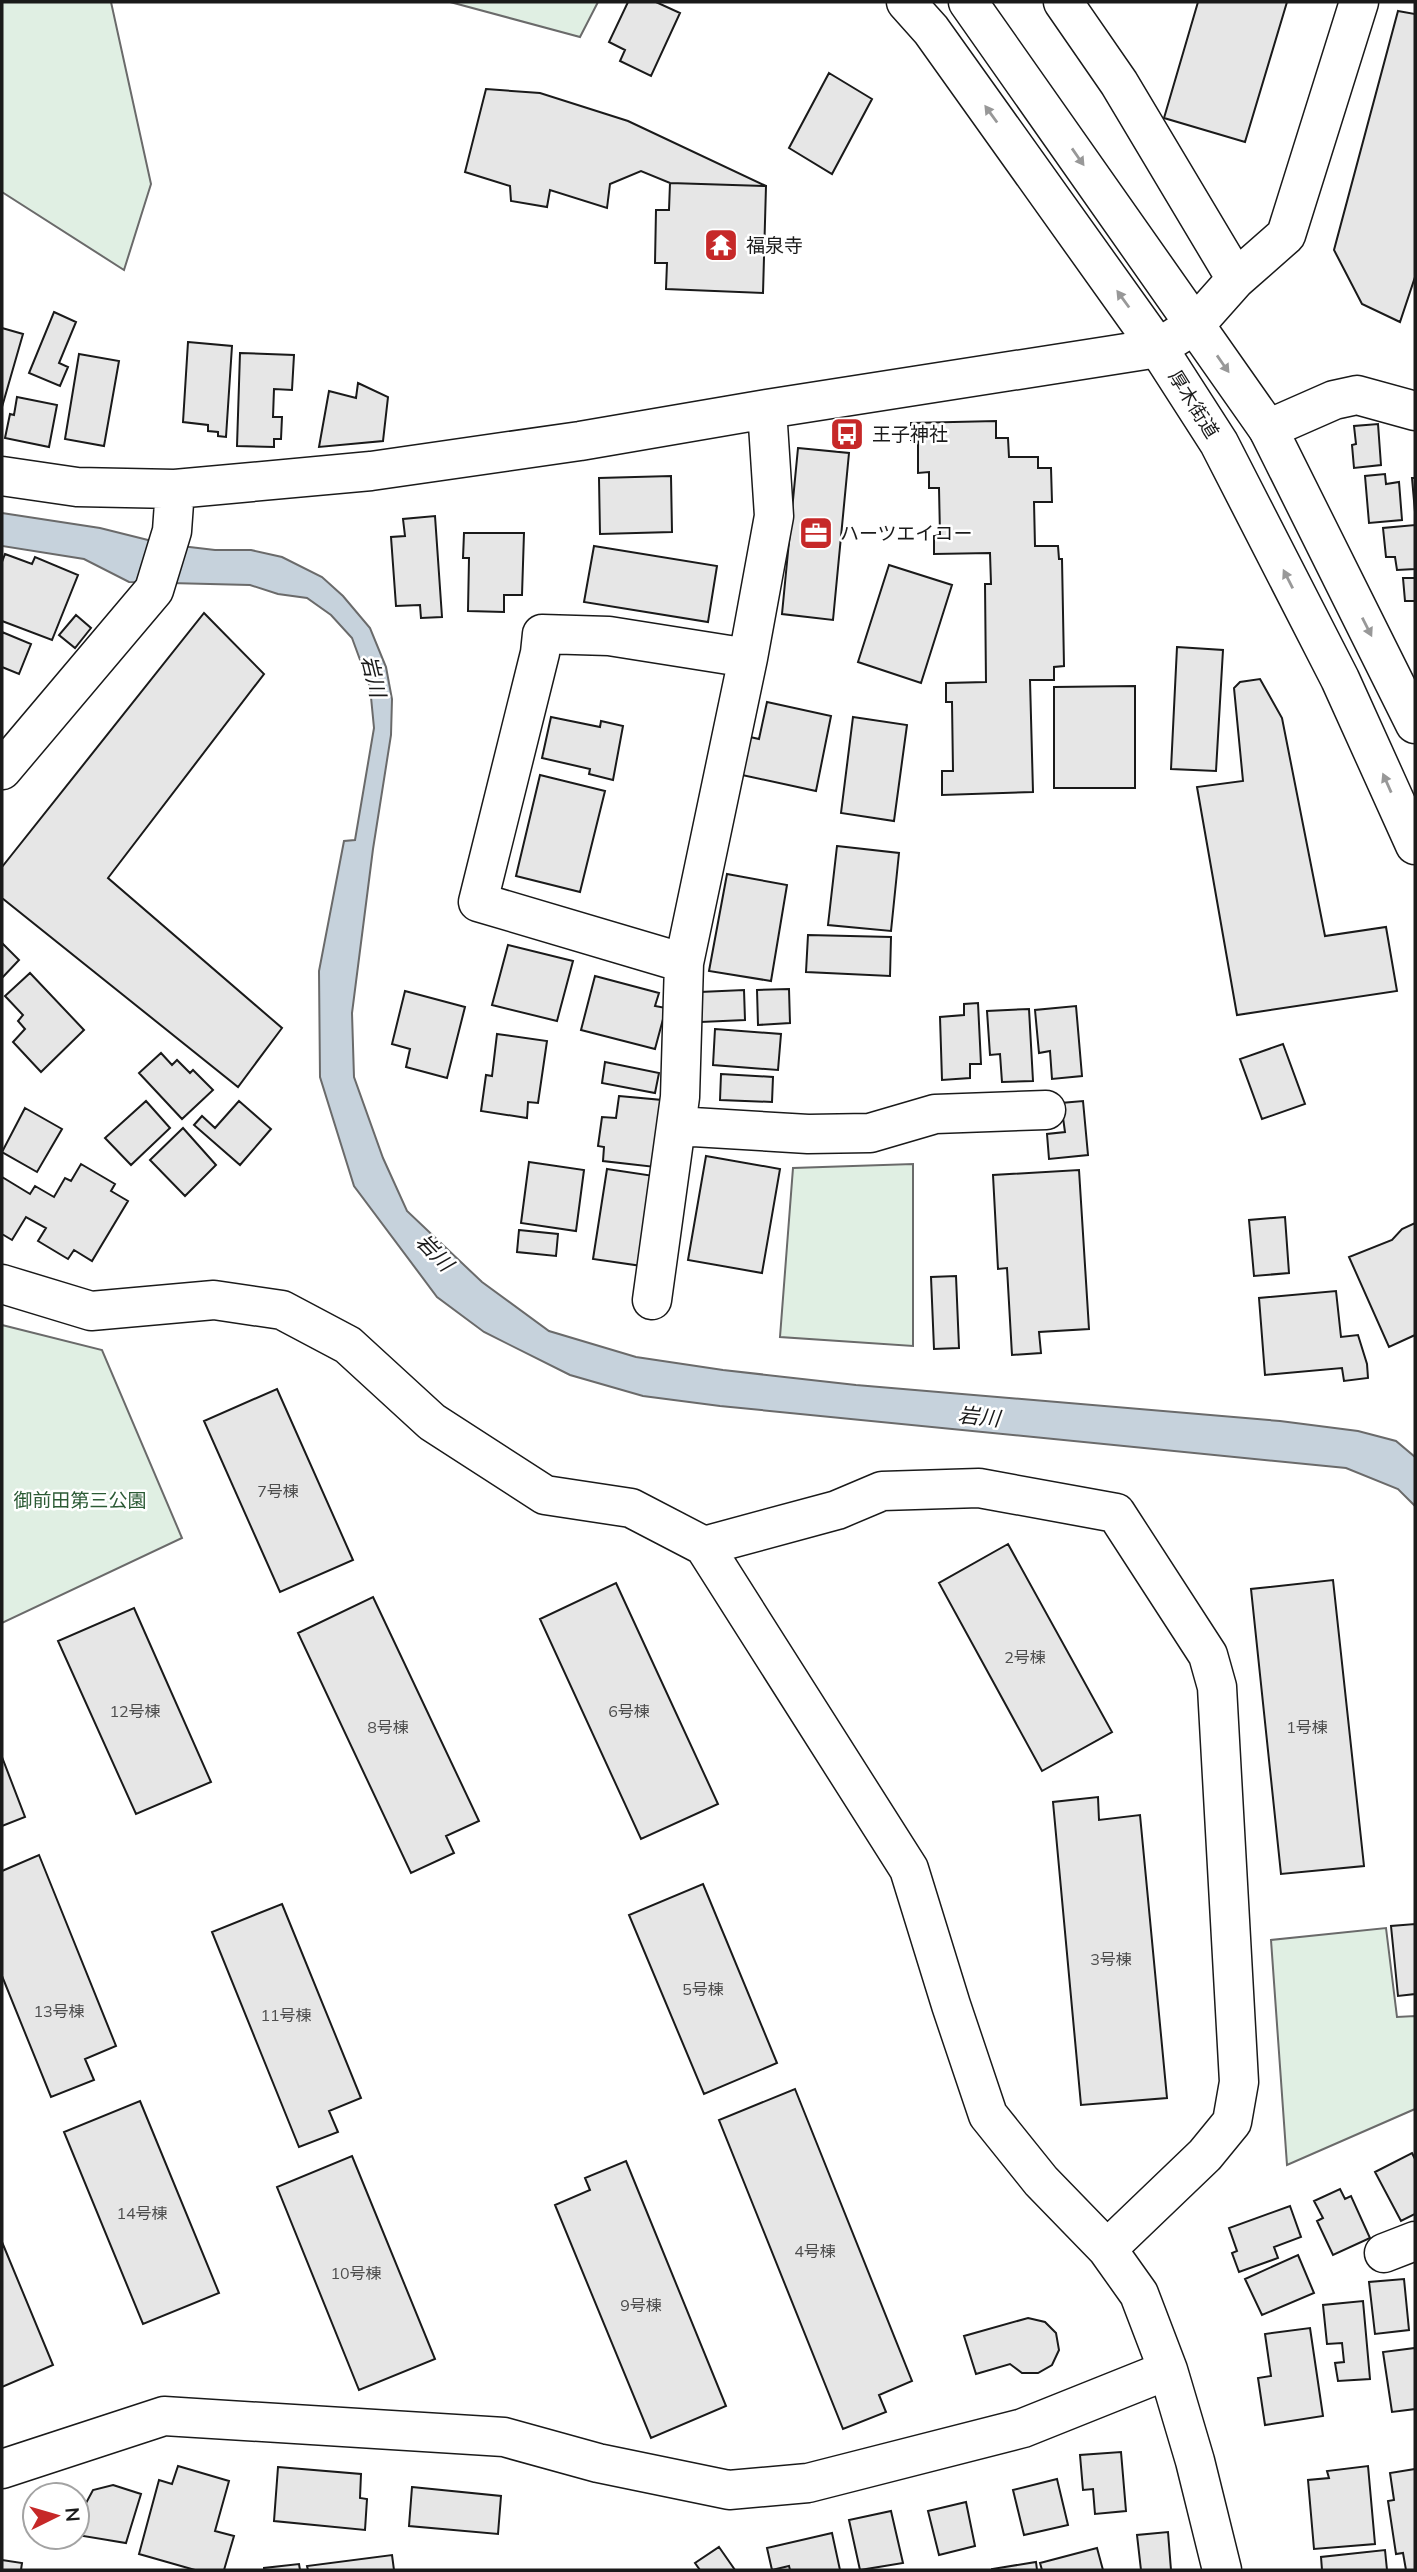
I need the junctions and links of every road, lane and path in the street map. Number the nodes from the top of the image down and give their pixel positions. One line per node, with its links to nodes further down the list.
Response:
1 (906, 2): 7 (main road, 厚木街道, one-way to 1)
2 (968, 2): 6 (main road, one-way to 6)
3 (1063, 2): 5 (main road)
4 (1359, 2): 5 (main road)
5 (1236, 279): 6 (main road)
6 (1196, 324): 7 (main road); 10 (main road, one-way to 10)
7 (1158, 348): 8 (main road); 16 (main road, 厚木街道, one-way to 7)
8 (767, 409): 12 (main road); 13 (main road)
9 (1415, 411): 10 (main road)
10 (1268, 429): 14 (main road, one-way to 14)
11 (2, 476): 12 (main road)
12 (175, 489): 15 (main road)
13 (748, 658): 17 (main road); 17 (main road)
14 (1415, 724)
15 (2, 770)
16 (1415, 845)
17 (684, 963): 19 (main road)
18 (1046, 1110): 19 (main road)
19 (676, 1126): 21 (main road)
20 (2, 1284): 22 (main road)
21 (652, 1300)
22 (704, 1546): 23 (main road); 23 (main road)
23 (1107, 2249): 24 (main road)
24 (1168, 2370): 25 (main road); 26 (main road)
25 (2, 2469)
26 (1222, 2570)

